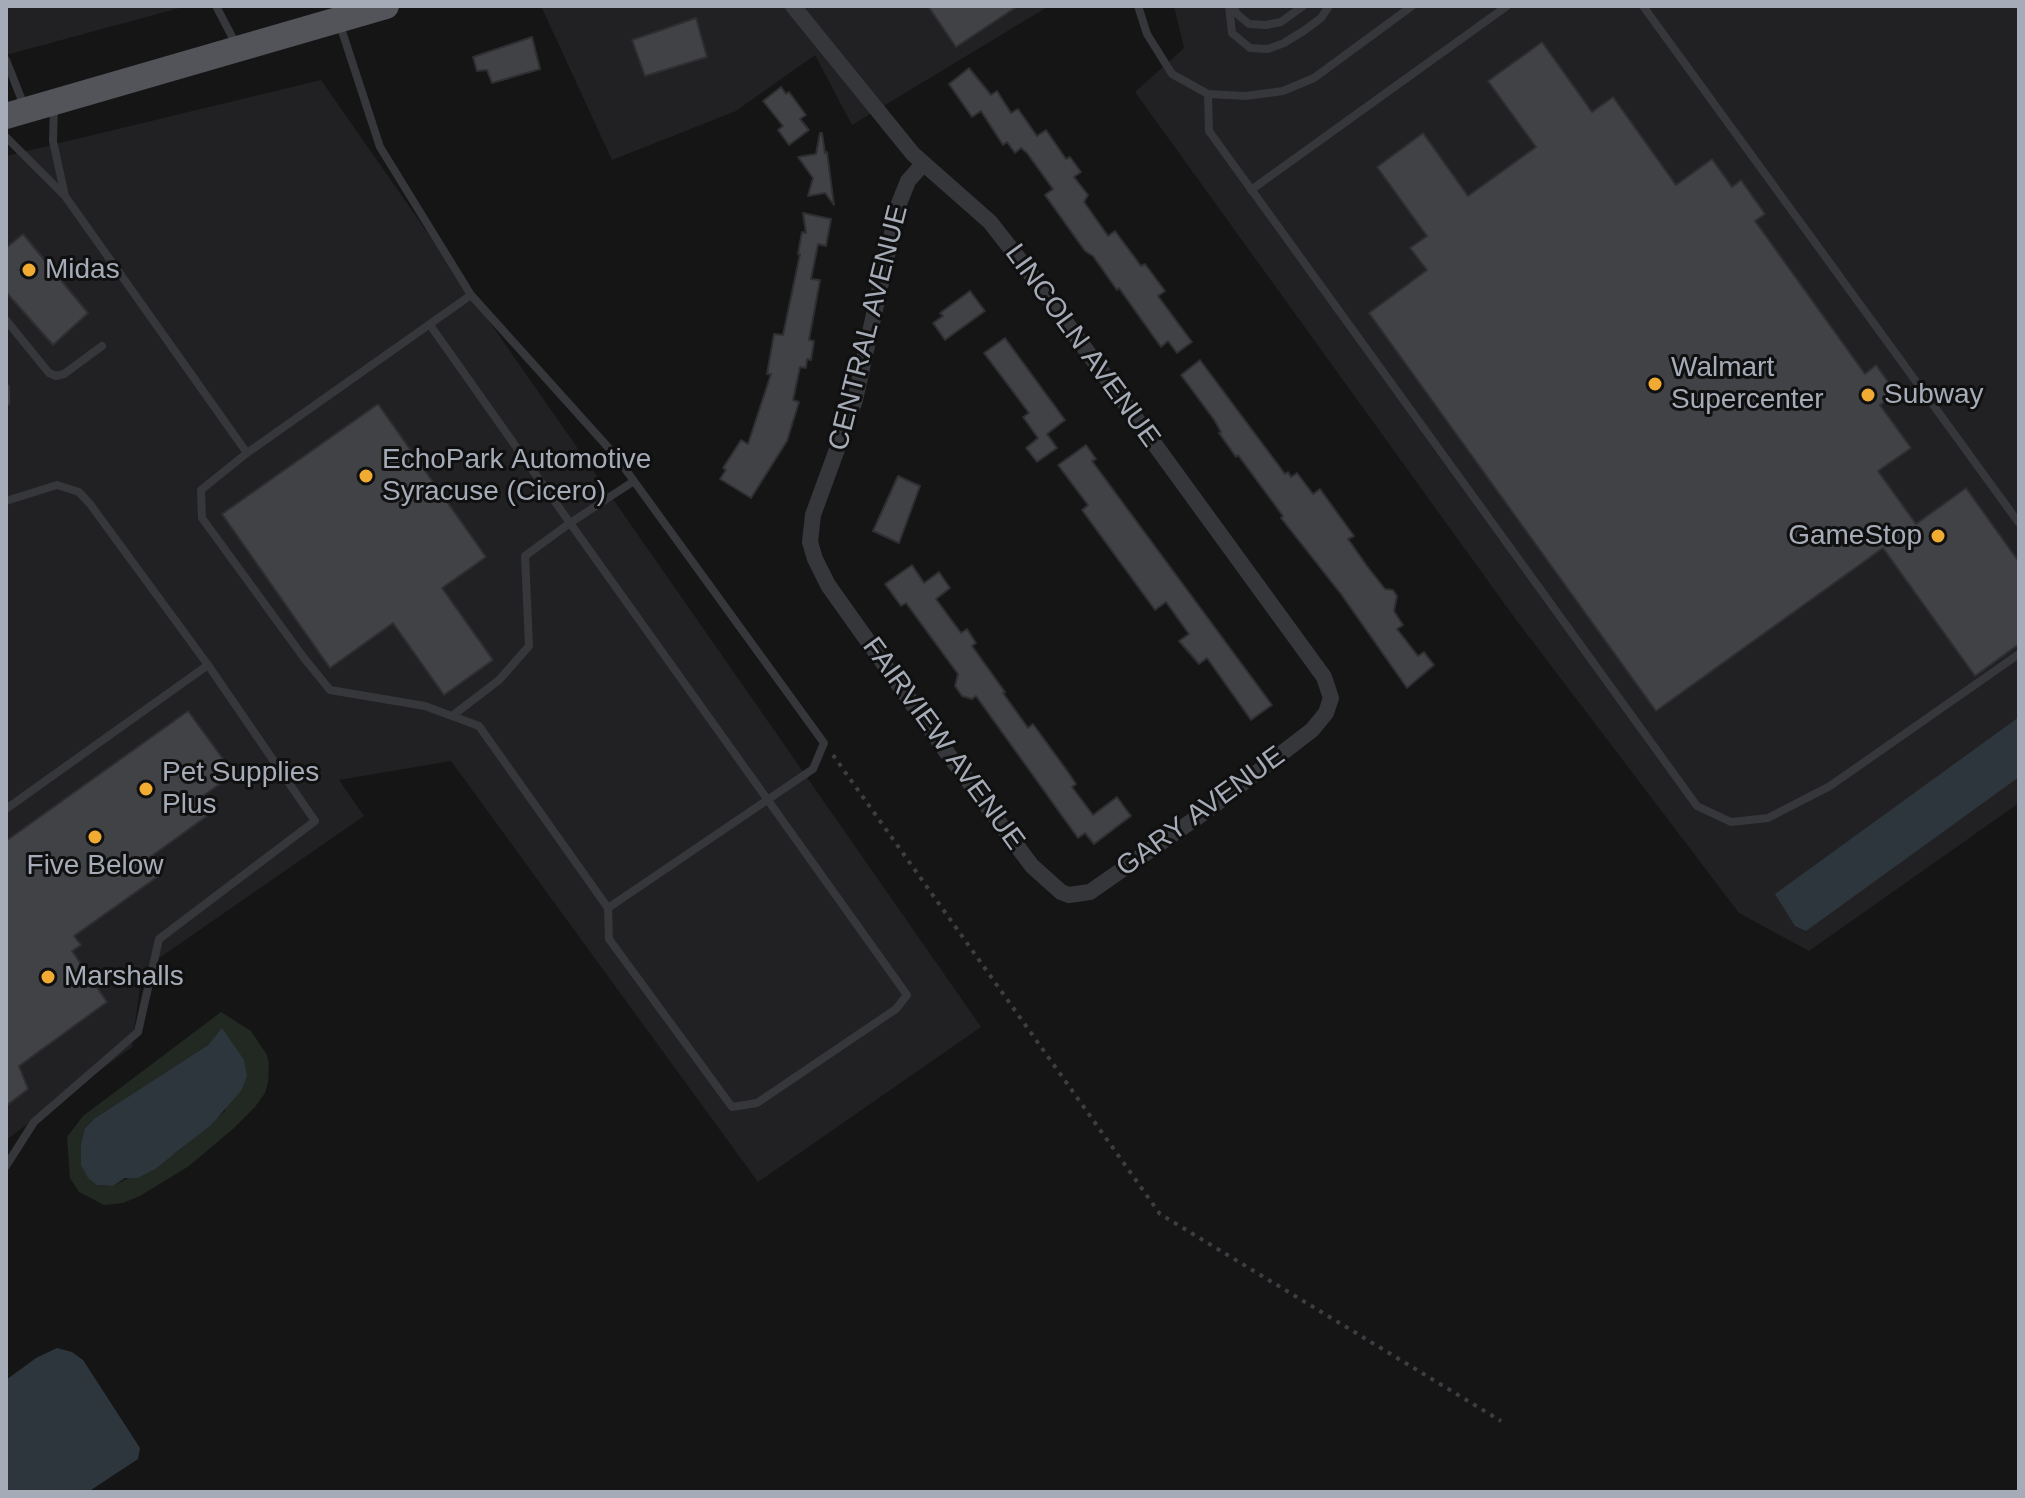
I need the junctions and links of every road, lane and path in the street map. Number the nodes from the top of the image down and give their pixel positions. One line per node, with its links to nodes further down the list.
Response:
1 (216, 6): 12 (lane)
2 (386, 6): 11 (main road)
3 (793, 6): 18 (street, LINCOLN AVENUE)
4 (1138, 6): 14 (lane)
5 (1231, 6): 6 (lane); 7 (lane)
6 (1303, 6)
7 (1329, 6)
8 (1410, 6): 14 (lane)
9 (1507, 6): 19 (lane)
10 (1643, 6): 31 (lane)
11 (338, 20): 12 (main road); 21 (lane)
12 (239, 50): 15 (main road)
13 (6, 60): 16 (lane)
14 (1208, 94): 19 (lane)
15 (54, 102): 16 (main road); 20 (lane)
16 (16, 114)
17 (6, 137): 20 (lane)
18 (923, 164): 32 (street, CENTRAL AVENUE); 35 (street, LINCOLN AVENUE)
19 (1251, 190): 33 (lane)
20 (65, 196): 27 (lane)
21 (471, 295): 23 (lane); 28 (lane)
22 (6, 320): 24 (lane)
23 (430, 325): 27 (lane); 30 (lane)
24 (102, 346)
25 (6, 388): 26 (lane)
26 (6, 402)
27 (247, 453): 36 (lane)
28 (634, 481): 30 (lane); 37 (lane)
29 (6, 501): 34 (lane)
30 (570, 523): 36 (lane); 38 (lane)
31 (2019, 523)
32 (828, 585): 40 (street, FAIRVIEW AVENUE)
33 (2019, 654)
34 (208, 665): 39 (lane); 42 (lane)
35 (1326, 713): 40 (street, GARY AVENUE)
36 (452, 716): 41 (lane)
37 (824, 743): 38 (lane); 43 (path)
38 (768, 799): 41 (lane); 41 (lane)
39 (6, 809)
40 (1066, 894)
41 (608, 908)
42 (6, 1166)
43 (1501, 1421)

